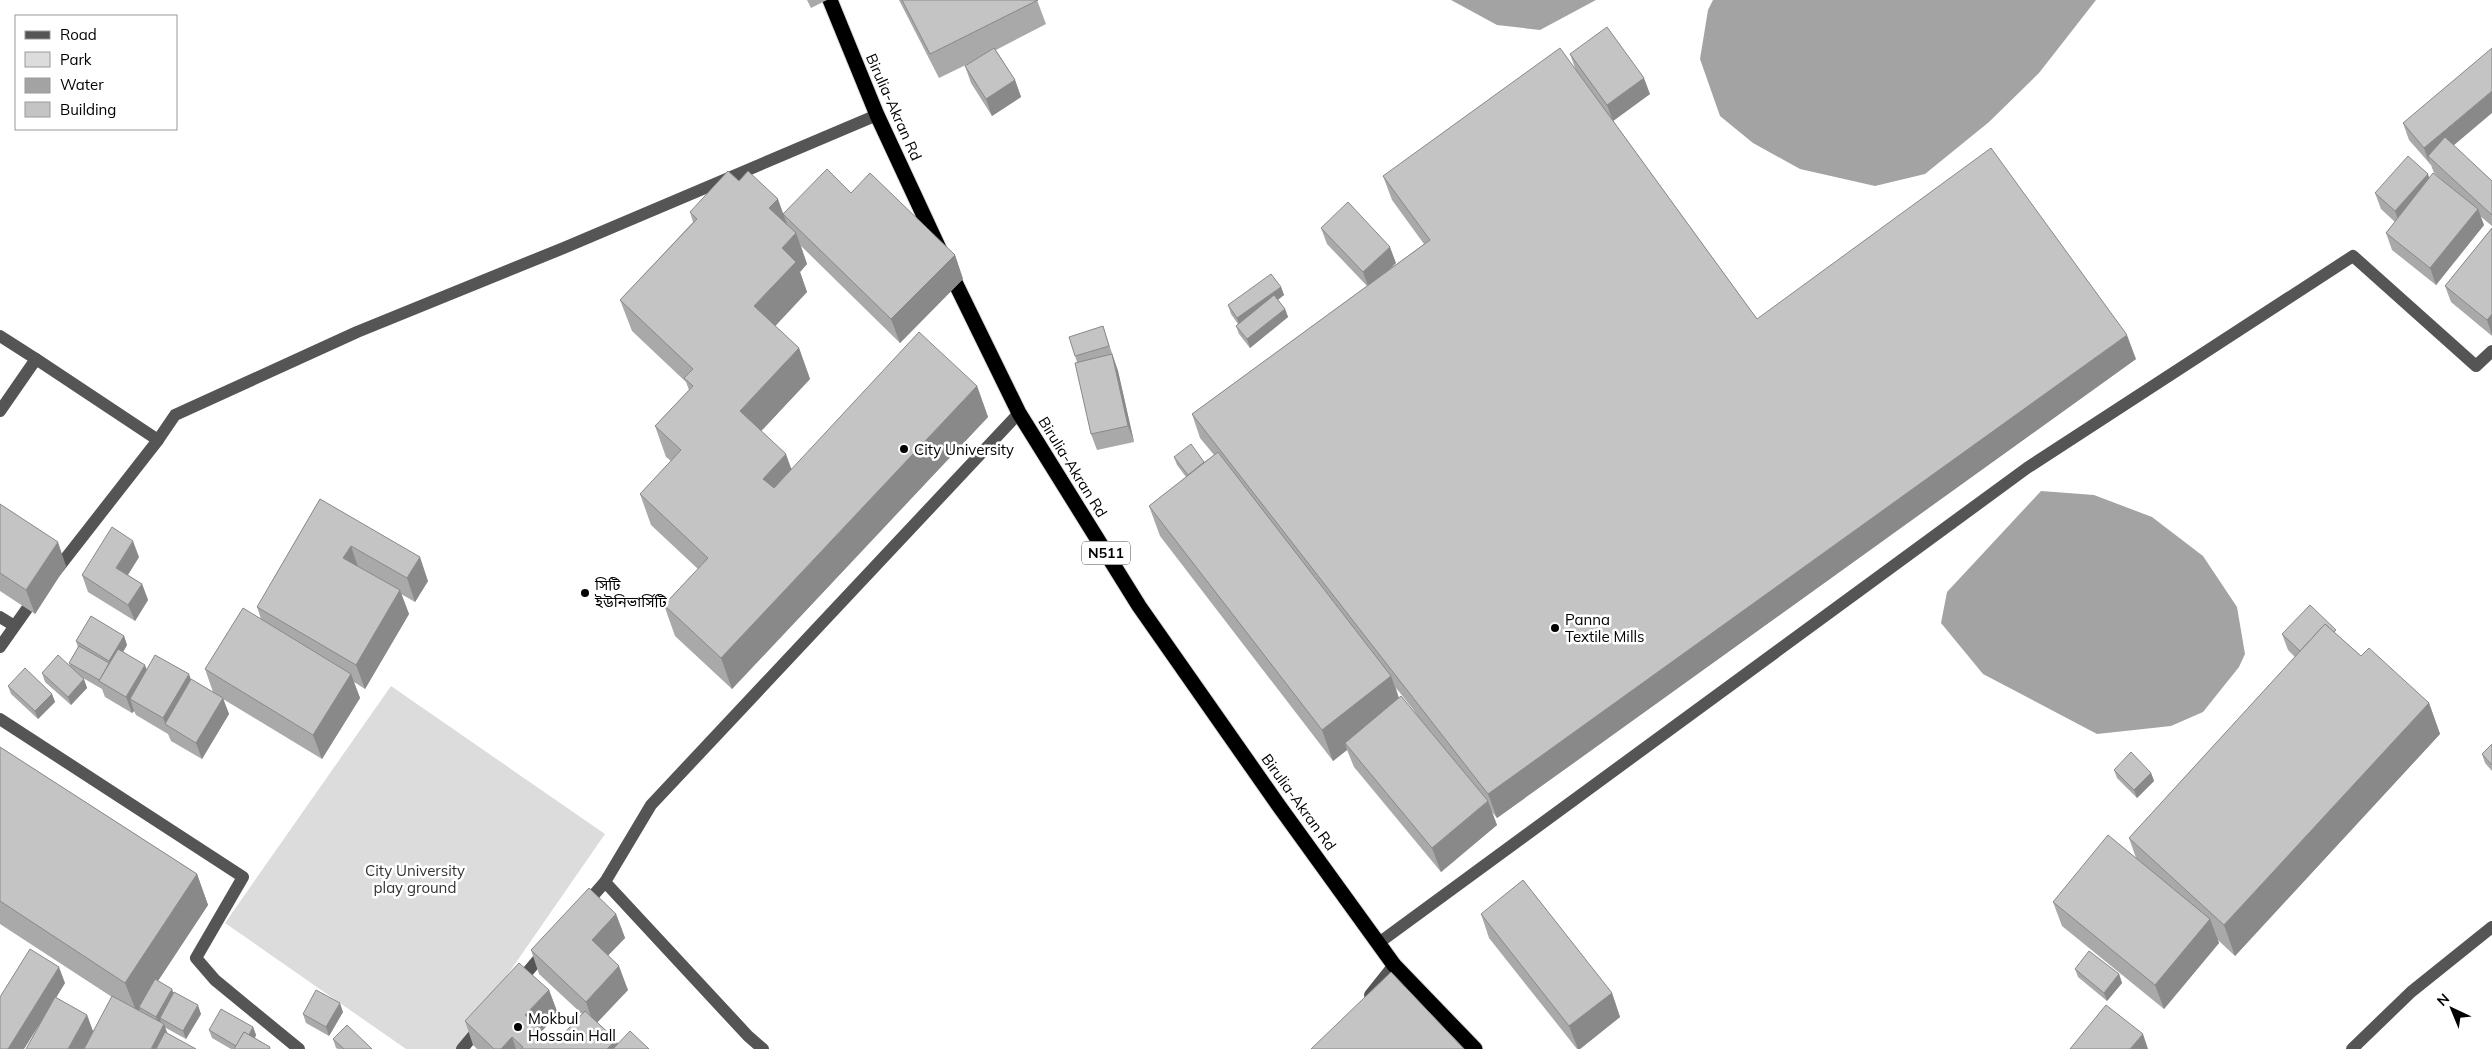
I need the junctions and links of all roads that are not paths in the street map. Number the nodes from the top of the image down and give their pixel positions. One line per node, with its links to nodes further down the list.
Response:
1 (830, 0): 2 (highway, Birulia-Akran Rd / N511)
2 (877, 115): 7 (highway, Birulia-Akran Rd / N511); 8 (street)
3 (0, 336): 5 (street)
4 (2492, 351): 17 (street)
5 (36, 359): 6 (street); 8 (street)
6 (0, 411)
7 (1020, 413): 13 (street); 17 (highway, Birulia-Akran Rd / N511)
8 (158, 440): 10 (street)
9 (0, 618): 10 (street)
10 (13, 625): 11 (street)
11 (0, 647)
12 (0, 719): 22 (street)
13 (605, 882): 14 (street); 24 (street)
14 (574, 918)
15 (2492, 927): 26 (street)
16 (555, 940): 19 (street)
17 (1380, 942): 18 (highway, Birulia-Akran Rd / N511)
18 (1394, 965): 20 (street); 25 (highway, Birulia-Akran Rd / N511)
19 (511, 991)
20 (1363, 1003)
21 (493, 1013): 23 (street)
22 (299, 1049)
23 (462, 1049)
24 (763, 1049)
25 (1475, 1049)
26 (2352, 1049)

